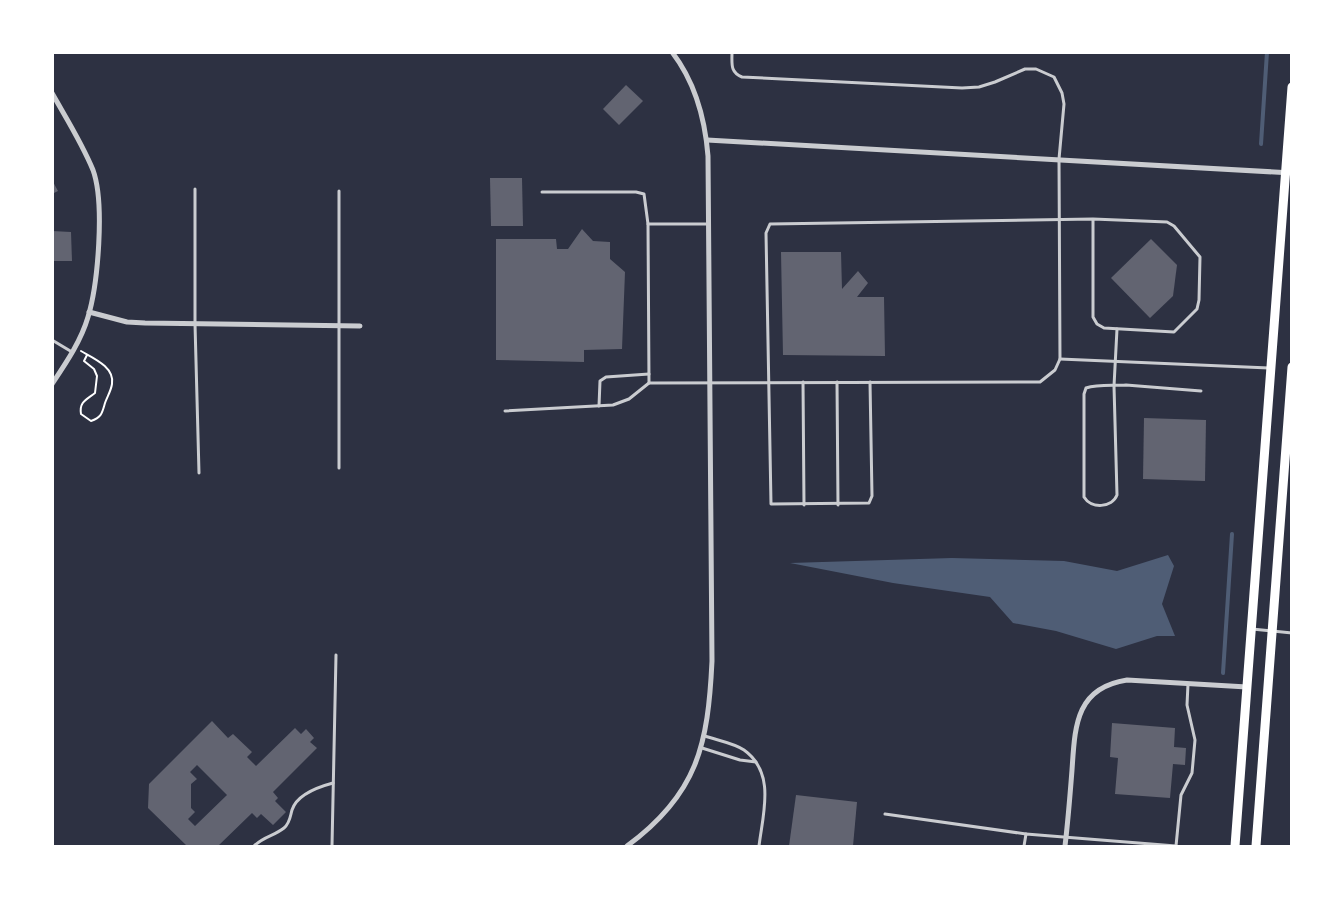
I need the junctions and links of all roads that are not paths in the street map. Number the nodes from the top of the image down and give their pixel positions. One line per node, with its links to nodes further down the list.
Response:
1 (672, 52): 5 (street)
2 (732, 52): 6 (lane)
3 (1292, 87): 7 (main road)
4 (52, 93): 15 (street)
5 (707, 140): 6 (street); 14 (street)
6 (1059, 159): 7 (street); 12 (lane)
7 (1288, 173): 25 (main road)
8 (195, 189): 16 (lane)
9 (339, 191): 17 (lane)
10 (542, 192): 13 (lane)
11 (1093, 219): 12 (lane); 19 (lane); 19 (lane)
12 (1059, 221): 22 (lane); 28 (lane)
13 (648, 224): 14 (lane); 26 (lane)
14 (709, 224): 27 (street)
15 (89, 312): 16 (street); 21 (street)
16 (195, 324): 17 (street); 39 (lane)
17 (338, 325): 18 (street); 38 (lane)
18 (360, 326)
19 (1118, 329): 23 (lane)
20 (52, 340): 21 (lane)
21 (74, 350): 33 (street)
22 (1060, 359): 23 (lane); 31 (lane)
23 (1115, 362): 25 (lane); 34 (lane)
24 (1292, 367): 43 (main road)
25 (1270, 368): 42 (main road)
26 (648, 374): 32 (lane); 36 (lane)
27 (710, 382): 28 (lane); 32 (lane); 48 (street)
28 (769, 382): 29 (lane); 40 (lane)
29 (803, 382): 30 (lane); 40 (lane)
30 (836, 382): 31 (lane); 41 (lane)
31 (870, 382): 41 (lane)
32 (648, 383): 36 (lane)
33 (52, 384)
34 (1114, 386): 34 (lane); 35 (lane)
35 (1201, 392)
36 (599, 406): 37 (lane)
37 (504, 410)
38 (339, 468)
39 (198, 473)
40 (804, 505): 41 (lane)
41 (838, 505)
42 (1251, 628): 43 (lane); 47 (main road)
43 (1272, 631): 44 (lane); 62 (main road)
44 (1292, 633)
45 (336, 655): 51 (lane)
46 (1188, 683): 47 (street); 54 (street); 54 (lane)
47 (1247, 687): 61 (main road)
48 (705, 736): 49 (street); 50 (lane)
49 (702, 748): 50 (lane); 57 (street)
50 (756, 762): 58 (lane)
51 (333, 783): 55 (lane); 56 (lane)
52 (885, 814): 53 (lane)
53 (1026, 834): 54 (lane); 59 (lane)
54 (1066, 838): 60 (street)
55 (254, 846)
56 (332, 846)
57 (627, 846)
58 (759, 846)
59 (1024, 846)
60 (1065, 846)
61 (1235, 846)
62 (1256, 846)

